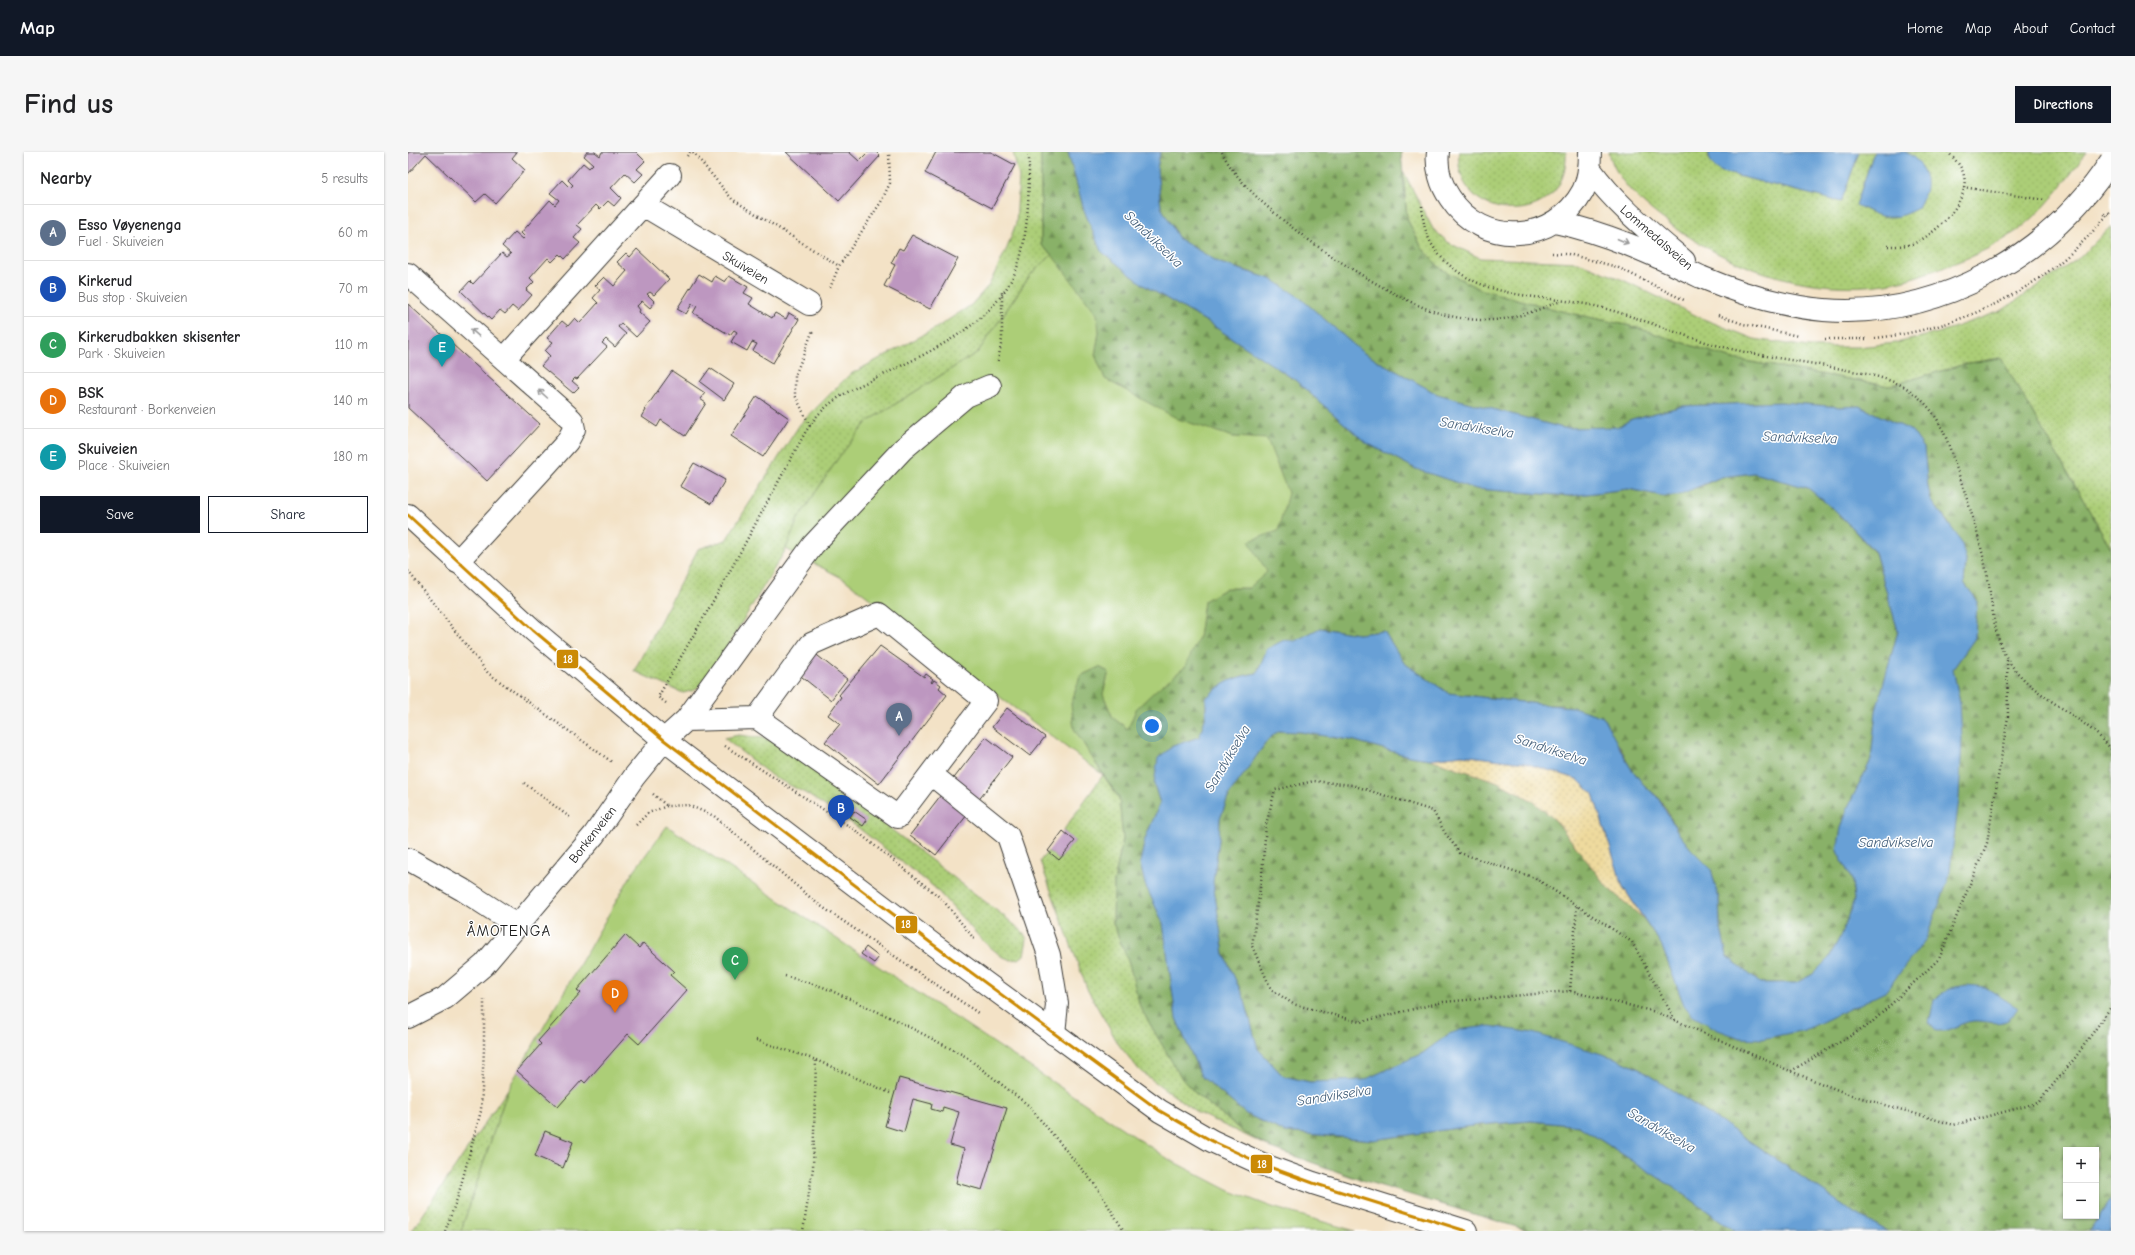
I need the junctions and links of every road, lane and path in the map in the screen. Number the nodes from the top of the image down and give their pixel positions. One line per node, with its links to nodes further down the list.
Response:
1 (693, 152): 18 (path)
2 (889, 152): 18 (path)
3 (1029, 152): 21 (path)
4 (1222, 152): 23 (path)
5 (1438, 152): 16 (main road)
6 (1948, 152): 10 (path)
7 (1590, 160): 16 (main road); 20 (main road, Lommedalsveien)
8 (2111, 161): 20 (main road, bridge)
9 (670, 175): 13 (main road)
10 (1963, 187): 11 (path); 17 (path)
11 (2049, 201)
12 (1422, 204): 23 (path)
13 (642, 205): 22 (main road, Skuiveien); 25 (main road)
14 (2103, 214): 15 (path)
15 (2111, 216)
16 (1555, 222): 20 (main road, Lommedalsveien, one-way to 20)
17 (1888, 246)
18 (839, 266): 22 (path)
19 (408, 274): 25 (main road, one-way to 19)
20 (1701, 277)
21 (1002, 292): 26 (path); 27 (path)
22 (818, 299)
23 (1562, 301): 30 (path)
24 (814, 327): 27 (path)
25 (504, 359): 29 (main road, one-way to 25)
26 (990, 386): 32 (main road, Borkenveien)
27 (810, 426): 32 (path)
28 (408, 515): 29 (main road)
29 (457, 562): 33 (main road)
30 (2007, 658): 35 (path); 52 (path)
31 (757, 718): 32 (main road); 36 (main road); 36 (main road)
32 (686, 720): 33 (main road, Borkenveien)
33 (664, 740): 38 (main road, Borkenveien); 49 (main road)
34 (723, 744): 42 (path)
35 (2111, 749)
36 (931, 774): 49 (main road)
37 (524, 783): 38 (path)
38 (594, 835): 41 (main road, Borkenveien)
39 (408, 859): 41 (main road)
40 (1577, 906): 44 (path); 44 (path); 48 (path)
41 (517, 925): 47 (main road, Borkenveien)
42 (982, 945)
43 (785, 976): 56 (path)
44 (1570, 991): 48 (path)
45 (484, 995): 54 (path)
46 (2111, 1007): 52 (path)
47 (408, 1017)
48 (1675, 1020): 52 (path)
49 (1054, 1034): 57 (main road)
50 (756, 1040): 51 (path)
51 (816, 1060): 53 (path); 55 (path)
52 (1790, 1071)
53 (890, 1093)
54 (445, 1231)
55 (803, 1231)
56 (1124, 1231)
57 (1466, 1231)

